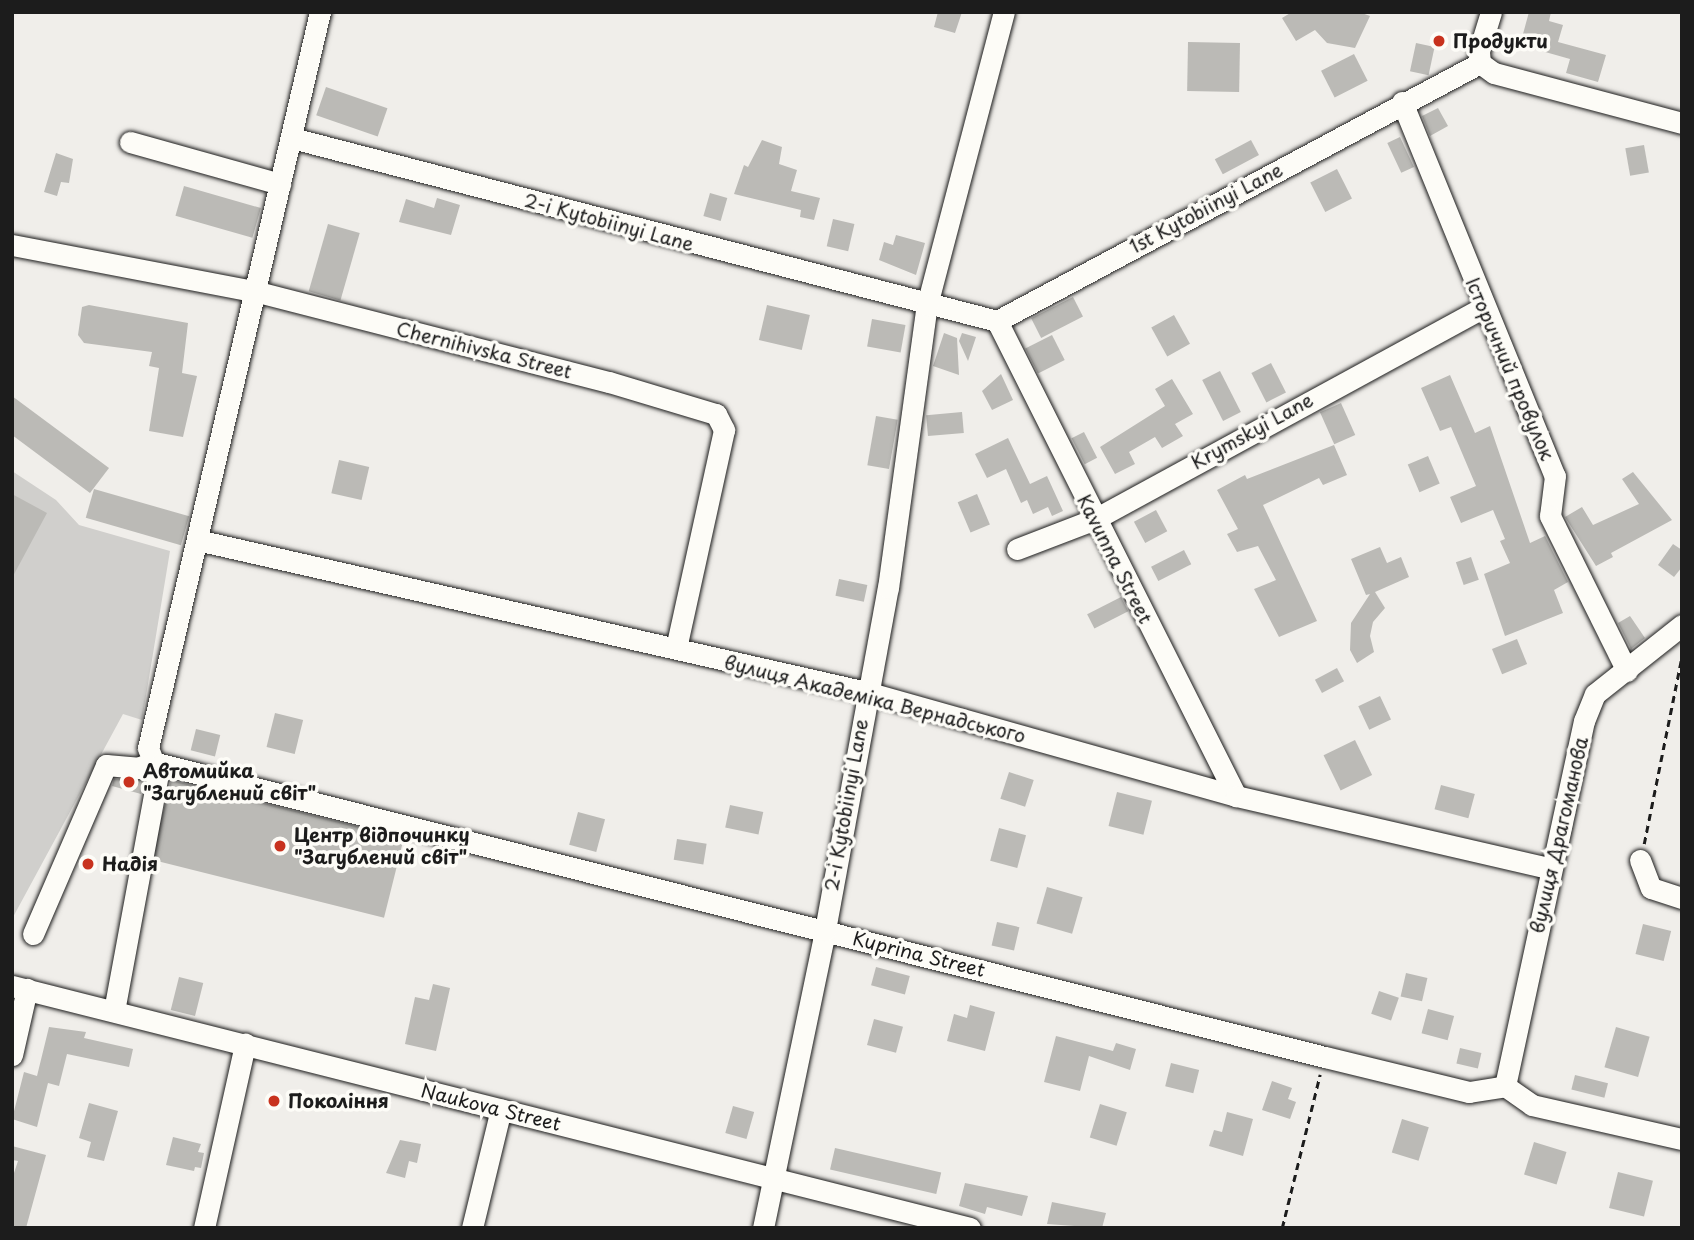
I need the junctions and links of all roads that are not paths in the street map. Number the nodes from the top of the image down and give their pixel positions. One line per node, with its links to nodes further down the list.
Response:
1 (320, 12): 7 (street)
2 (1004, 12): 12 (street, 2-i Kytobiinyi Lane)
3 (1491, 12): 4 (street)
4 (1480, 63): 5 (street, 1st Kytobiinyi Lane); 6 (street)
5 (1402, 102): 13 (street, Історичний провулок); 14 (street, 1st Kytobiinyi Lane)
6 (1682, 123)
7 (292, 138): 9 (street); 12 (street, 2-i Kytobiinyi Lane)
8 (130, 142): 9 (street)
9 (280, 184): 11 (street)
10 (12, 245): 11 (street, Chernihivska Street)
11 (254, 291): 16 (street); 19 (street, Chernihivska Street)
12 (927, 305): 14 (street); 21 (street, 2-i Kytobiinyi Lane)
13 (1484, 307): 15 (street, Krymskyi Lane); 20 (street, Історичний провулок)
14 (997, 321): 15 (street, Kavunna Street)
15 (1095, 519): 17 (street, Krymskyi Lane); 23 (street, Kavunna Street)
16 (197, 540): 19 (street, вулиця Академіка Вернадського); 22 (street)
17 (1017, 550)
18 (1682, 625): 20 (street, вулиця Драгоманова)
19 (676, 648): 21 (street, вулиця Академіка Вернадського)
20 (1627, 671): 25 (street, вулиця Драгоманова)
21 (866, 692): 23 (street, вулиця Академіка Вернадського); 27 (street, 2-i Kytobiinyi Lane)
22 (152, 762): 27 (street, Kuprina Street); 28 (street); 30 (street)
23 (1236, 796): 25 (street, вулиця Академіка Вернадського)
24 (1640, 860): 26 (street)
25 (1549, 868): 33 (street, вулиця Драгоманова)
26 (1682, 898)
27 (825, 930): 33 (street, Kuprina Street); 36 (street, 2-i Kytobiinyi Lane)
28 (33, 934)
29 (20, 988): 30 (street, Naukova Street); 32 (street)
30 (114, 1011): 31 (street, Naukova Street)
31 (245, 1044): 34 (street, Naukova Street); 37 (street)
32 (12, 1055)
33 (1506, 1086): 35 (street)
34 (501, 1110): 36 (street, Naukova Street); 38 (street)
35 (1682, 1139)
36 (773, 1178): 39 (street, 2-i Kytobiinyi Lane); 40 (street, Naukova Street)
37 (204, 1228)
38 (472, 1228)
39 (763, 1228)
40 (970, 1228)

